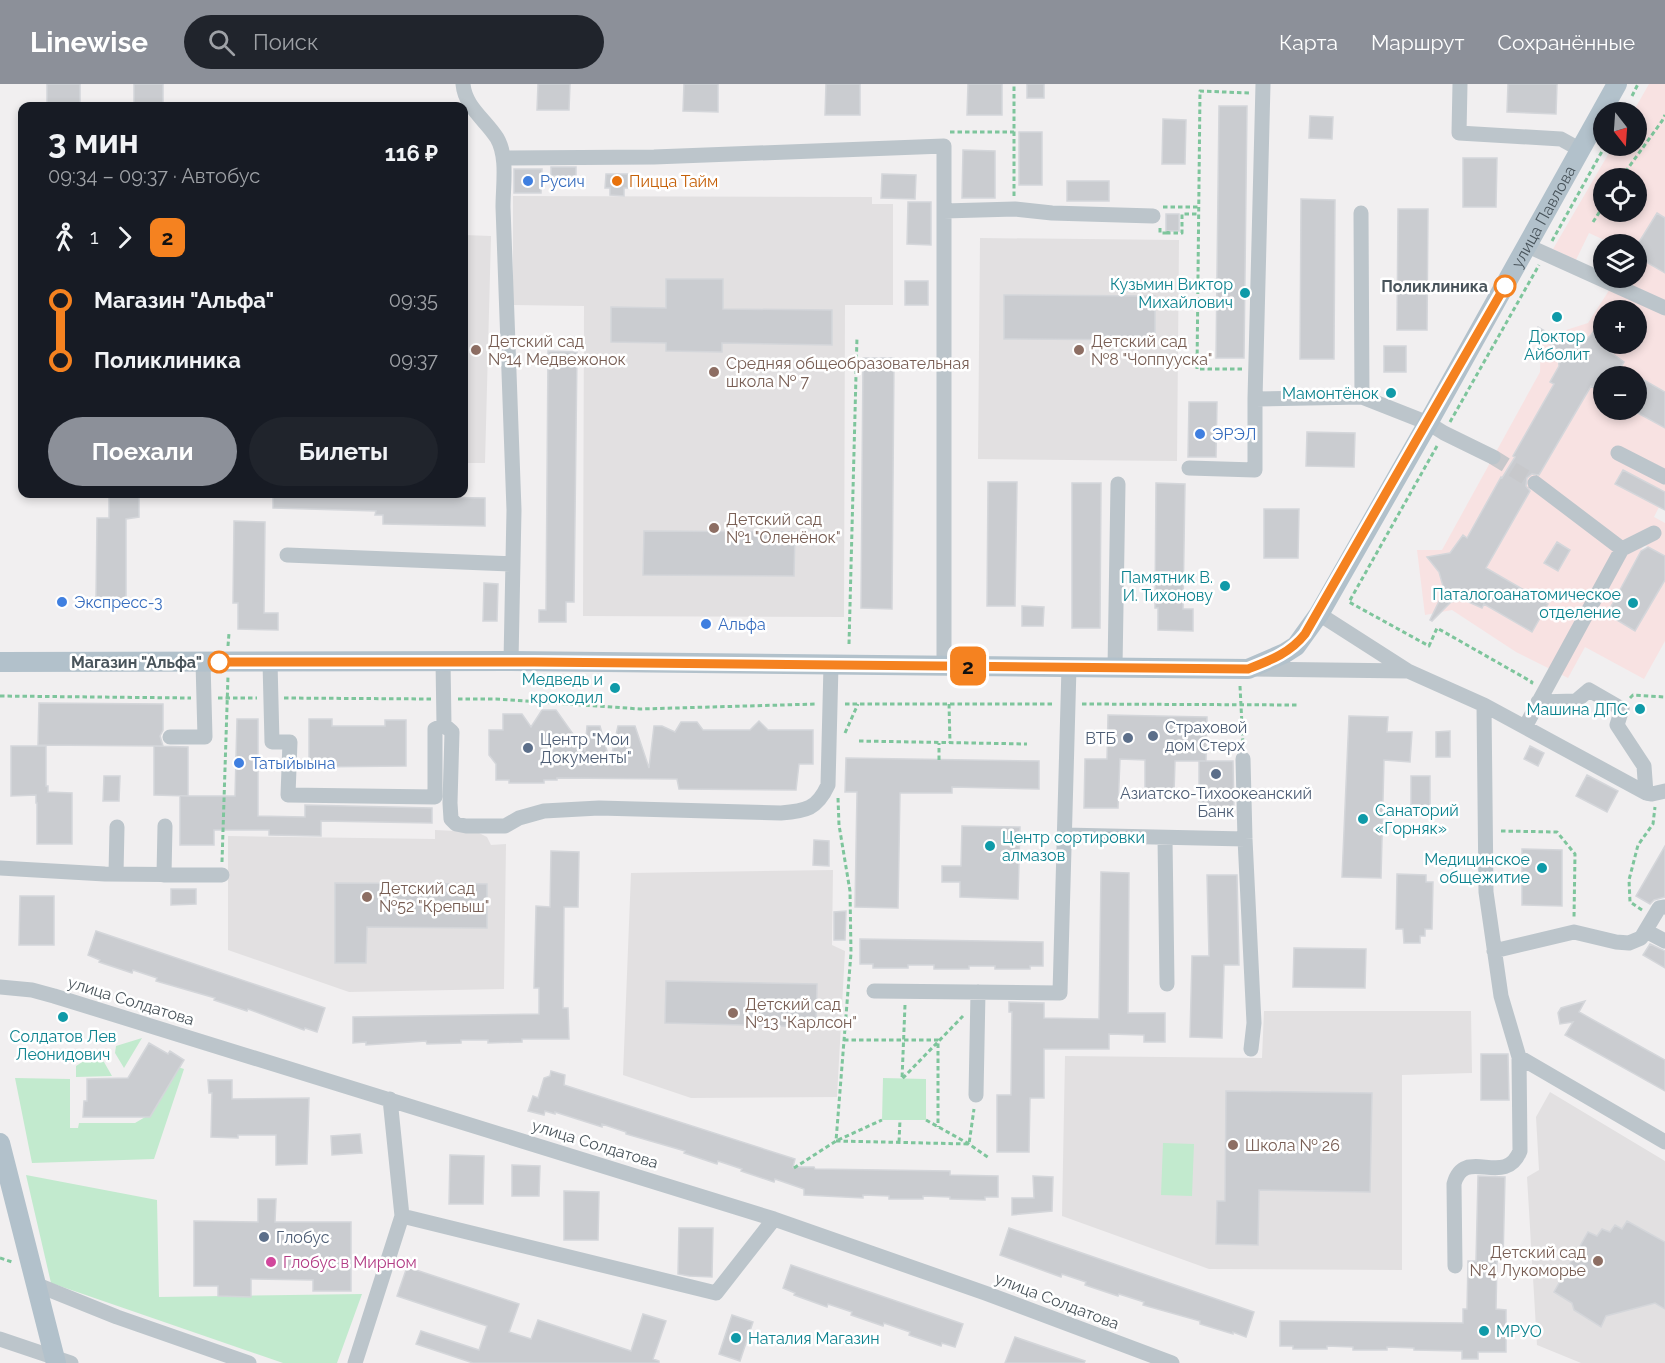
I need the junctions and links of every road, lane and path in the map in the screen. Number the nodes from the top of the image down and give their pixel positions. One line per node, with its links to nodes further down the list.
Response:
1 (463, 84): 11 (street)
2 (1014, 84): 8 (path)
3 (1460, 84): 9 (street)
4 (1617, 84): 9 (main road, улица Павлова)
5 (1262, 89): 16 (path); 22 (street)
6 (1665, 115): 12 (path)
7 (943, 132): 8 (path)
8 (1014, 132): 13 (path)
9 (1581, 150): 19 (main road, улица Павлова)
10 (1598, 156): 19 (path)
11 (504, 158): 14 (street); 35 (street)
12 (1628, 168)
13 (1014, 209): 14 (street); 17 (street)
14 (944, 211): 46 (street)
15 (1361, 213): 23 (street)
16 (1198, 214): 18 (path); 22 (path)
17 (1153, 216)
18 (1168, 231)
19 (1537, 250): 20 (street); 25 (main road, улица Павлова); 25 (path)
20 (1665, 308)
21 (857, 337): 38 (path)
22 (1256, 369): 24 (street)
23 (1362, 397): 24 (street); 25 (street)
24 (1255, 399): 28 (street)
25 (1436, 428): 27 (street); 36 (main road, улица Павлова); 51 (path)
26 (1618, 453): 29 (street)
27 (1493, 458)
28 (1189, 468)
29 (1665, 477)
30 (1535, 483): 33 (street)
31 (1118, 484): 48 (street)
32 (1654, 533): 33 (street)
33 (1622, 549): 58 (street)
34 (287, 555): 35 (street)
35 (513, 564): 40 (street)
36 (1319, 614): 49 (main road, улица Павлова); 50 (street)
37 (228, 633): 43 (path)
38 (849, 644)
39 (444, 661): 40 (main road); 44 (main road); 57 (street)
40 (511, 661): 45 (main road)
41 (0, 662): 42 (main road)
42 (203, 662): 43 (main road); 54 (street)
43 (228, 662): 44 (main road); 55 (path)
44 (270, 662): 56 (street)
45 (831, 665): 46 (main road); 59 (street)
46 (944, 666): 47 (main road)
47 (1068, 668): 48 (main road); 62 (street)
48 (1115, 668): 49 (main road)
49 (1244, 669): 50 (street); 63 (path)
50 (1408, 671): 65 (street)
51 (1528, 690)
52 (0, 696): 54 (path)
53 (1665, 697): 66 (path)
54 (204, 698): 55 (path); 70 (street)
55 (228, 698): 56 (path); 89 (path)
56 (271, 698): 57 (path); 67 (street)
57 (445, 699): 59 (path); 67 (street)
58 (1538, 702): 66 (street); 68 (street)
59 (830, 704): 60 (path); 67 (street)
60 (858, 704): 61 (path); 69 (path)
61 (950, 704): 62 (path); 73 (path)
62 (1068, 704): 63 (path); 83 (street)
63 (1241, 705): 64 (path); 75 (path)
64 (1299, 705)
65 (1484, 705): 68 (street); 82 (street)
66 (1622, 709): 79 (street)
67 (444, 725)
68 (1525, 728): 79 (street)
69 (845, 734)
70 (170, 737)
71 (859, 741): 72 (path)
72 (939, 742): 73 (path); 76 (path)
73 (950, 743): 74 (path)
74 (1027, 744)
75 (1243, 759): 85 (street)
76 (939, 760)
77 (837, 789): 99 (path)
78 (1665, 791): 79 (street)
79 (1646, 793): 90 (path)
80 (165, 826): 88 (street)
81 (117, 827): 87 (street)
82 (1485, 830): 91 (path); 93 (street)
83 (1064, 835): 84 (street); 98 (street)
84 (1165, 838): 85 (street); 94 (street)
85 (1245, 839): 102 (street)
86 (0, 868): 87 (street)
87 (116, 874): 88 (street)
88 (164, 875): 89 (street)
89 (222, 876)
90 (1657, 912): 91 (street); 92 (street)
91 (1574, 932): 93 (street)
92 (1665, 941)
93 (1494, 951): 103 (street)
94 (1167, 984)
95 (0, 987): 105 (street, улица Солдатова)
96 (874, 991): 97 (street)
97 (906, 991): 98 (street); 100 (path)
98 (978, 997): 101 (path); 104 (street)
99 (843, 1040): 100 (path); 110 (path)
100 (903, 1040): 101 (path); 101 (path)
101 (938, 1040): 109 (path)
102 (1251, 1049)
103 (1519, 1057): 112 (street); 119 (street)
104 (976, 1095): 114 (path)
105 (390, 1099): 117 (street); 118 (street, улица Солдатова)
106 (882, 1120): 110 (path)
107 (900, 1120): 111 (path)
108 (926, 1120): 109 (path)
109 (938, 1127): 114 (path)
110 (836, 1141): 111 (path); 116 (path)
111 (899, 1142): 114 (path)
112 (1665, 1142)
113 (0, 1143): 120 (main road)
114 (969, 1144): 115 (path)
115 (989, 1158)
116 (794, 1168)
117 (402, 1216): 118 (street); 124 (street)
118 (774, 1219): 125 (street, улица Солдатова)
119 (1455, 1266)
120 (35, 1284): 122 (main road); 123 (street)
121 (0, 1339): 122 (street)
122 (60, 1361)
123 (249, 1363)
124 (355, 1363)
125 (1172, 1363)

